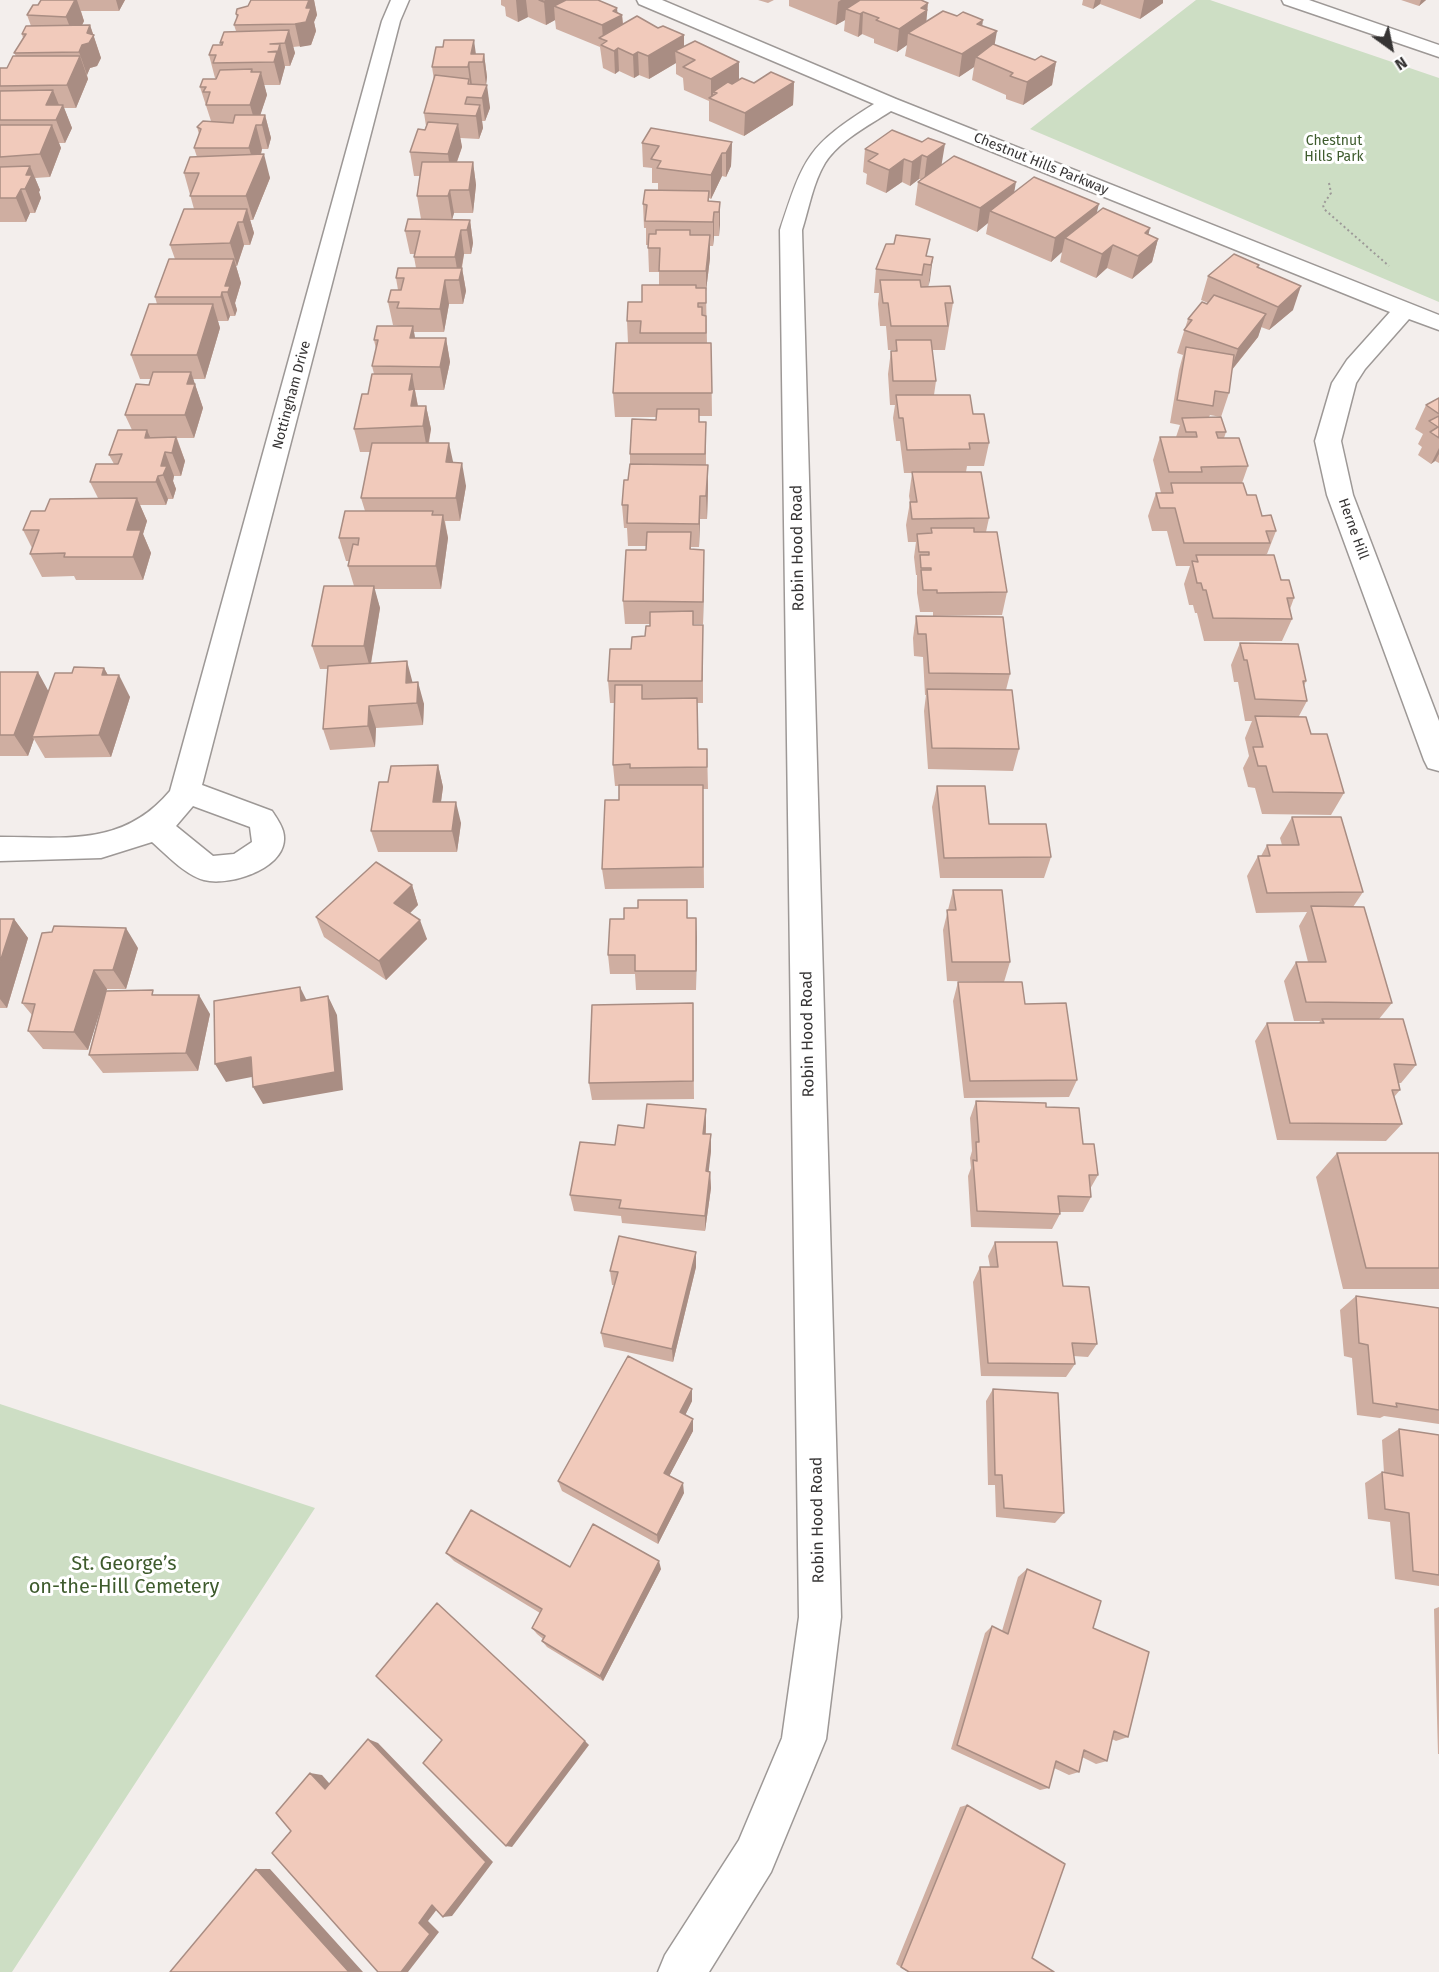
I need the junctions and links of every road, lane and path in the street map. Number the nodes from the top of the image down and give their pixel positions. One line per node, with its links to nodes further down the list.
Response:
1 (400, 0): 10 (street, Nottingham Drive)
2 (646, 0): 5 (street, Chestnut Hills Parkway)
3 (1291, 0): 4 (street)
4 (1439, 51)
5 (889, 104): 7 (street, Chestnut Hills Parkway); 13 (street, Robin Hood Road)
6 (1329, 183): 7 (path)
7 (1405, 309): 8 (street, Chestnut Hills Parkway); 9 (street, Herne Hill)
8 (1439, 323)
9 (1439, 760)
10 (186, 791): 11 (street, Nottingham Drive); 11 (street)
11 (155, 827): 12 (street, Nottingham Drive)
12 (0, 849)
13 (682, 1972)

